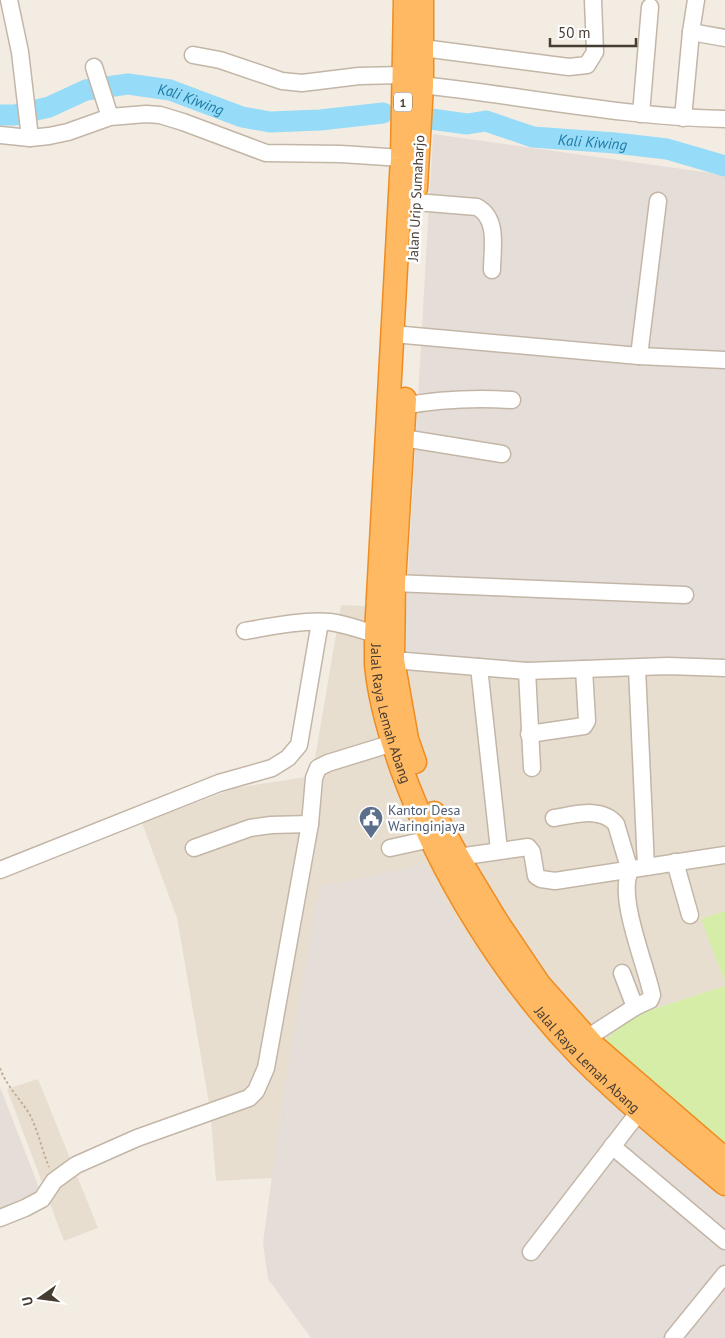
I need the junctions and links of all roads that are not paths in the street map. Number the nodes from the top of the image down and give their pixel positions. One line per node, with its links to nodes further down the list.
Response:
1 (8, 0): 17 (street)
2 (405, 0): 12 (highway, Jalan Urip Sumaharjo / 1)
3 (422, 0): 9 (highway, Jalan Urip Sumaharjo / 1)
4 (593, 0): 9 (street)
5 (696, 0): 7 (street)
6 (650, 7): 13 (street)
7 (691, 32): 8 (street); 15 (street)
8 (725, 38)
9 (423, 48): 12 (highway, Jalan Urip Sumaharjo / 1)
10 (193, 55): 12 (street)
11 (96, 72): 14 (street)
12 (413, 80): 13 (street); 19 (highway, Jalan Urip Sumaharjo / 1); 21 (highway, Jalan Urip Sumaharjo / 1)
13 (641, 114): 15 (street)
14 (110, 117): 17 (street); 19 (street)
15 (683, 118): 16 (street)
16 (725, 120)
17 (28, 124): 18 (street)
18 (0, 135)
19 (402, 158): 23 (highway, Jalan Urip Sumaharjo / 1)
20 (658, 201): 24 (street)
21 (416, 202): 22 (street); 23 (highway, Jalan Urip Sumaharjo / 1)
22 (492, 270)
23 (401, 335): 24 (street); 27 (highway, Jalal Raya Lemah Abang / 1); 34 (highway, Jalal Raya Lemah Abang / 1)
24 (640, 356): 25 (street)
25 (725, 360)
26 (512, 400): 27 (street)
27 (404, 406): 28 (highway, Jalal Raya Lemah Abang / 1)
28 (402, 438): 29 (street); 30 (highway, Jalal Raya Lemah Abang / 1)
29 (502, 454)
30 (394, 583): 31 (street); 35 (highway, Jalal Raya Lemah Abang / 1)
31 (685, 595)
32 (320, 622): 33 (street); 34 (street); 54 (street)
33 (245, 631)
34 (376, 634): 42 (highway, Jalal Raya Lemah Abang / 1)
35 (393, 660): 36 (street); 51 (highway, Jalal Raya Lemah Abang / 1)
36 (479, 667): 40 (street); 49 (street)
37 (637, 668): 38 (street); 39 (street); 53 (street)
38 (725, 668)
39 (584, 669): 40 (street); 41 (street)
40 (528, 671): 41 (street)
41 (530, 734): 43 (street)
42 (392, 743): 45 (street); 46 (highway, Jalal Raya Lemah Abang / 1)
43 (532, 768)
44 (554, 818): 53 (street)
45 (310, 824): 47 (street); 63 (street)
46 (431, 839): 48 (street); 59 (highway, Jalal Raya Lemah Abang / 1)
47 (194, 848)
48 (390, 848)
49 (499, 850): 51 (street); 53 (street)
50 (725, 855): 52 (street)
51 (458, 857): 58 (highway, Jalal Raya Lemah Abang / 1)
52 (675, 862): 53 (street); 55 (street)
53 (638, 869): 57 (street)
54 (0, 870)
55 (690, 915)
56 (622, 973): 57 (street)
57 (635, 1007): 58 (street)
58 (587, 1038): 59 (highway, Jalal Raya Lemah Abang / 1)
59 (645, 1104): 60 (street); 61 (highway, Jalal Raya Lemah Abang / 1); 62 (highway, Jalal Raya Lemah Abang / 1)
60 (612, 1146): 64 (street); 65 (street)
61 (725, 1159)
62 (725, 1184)
63 (0, 1218)
64 (725, 1241)
65 (530, 1252)
66 (725, 1274): 67 (street)
67 (673, 1338)

